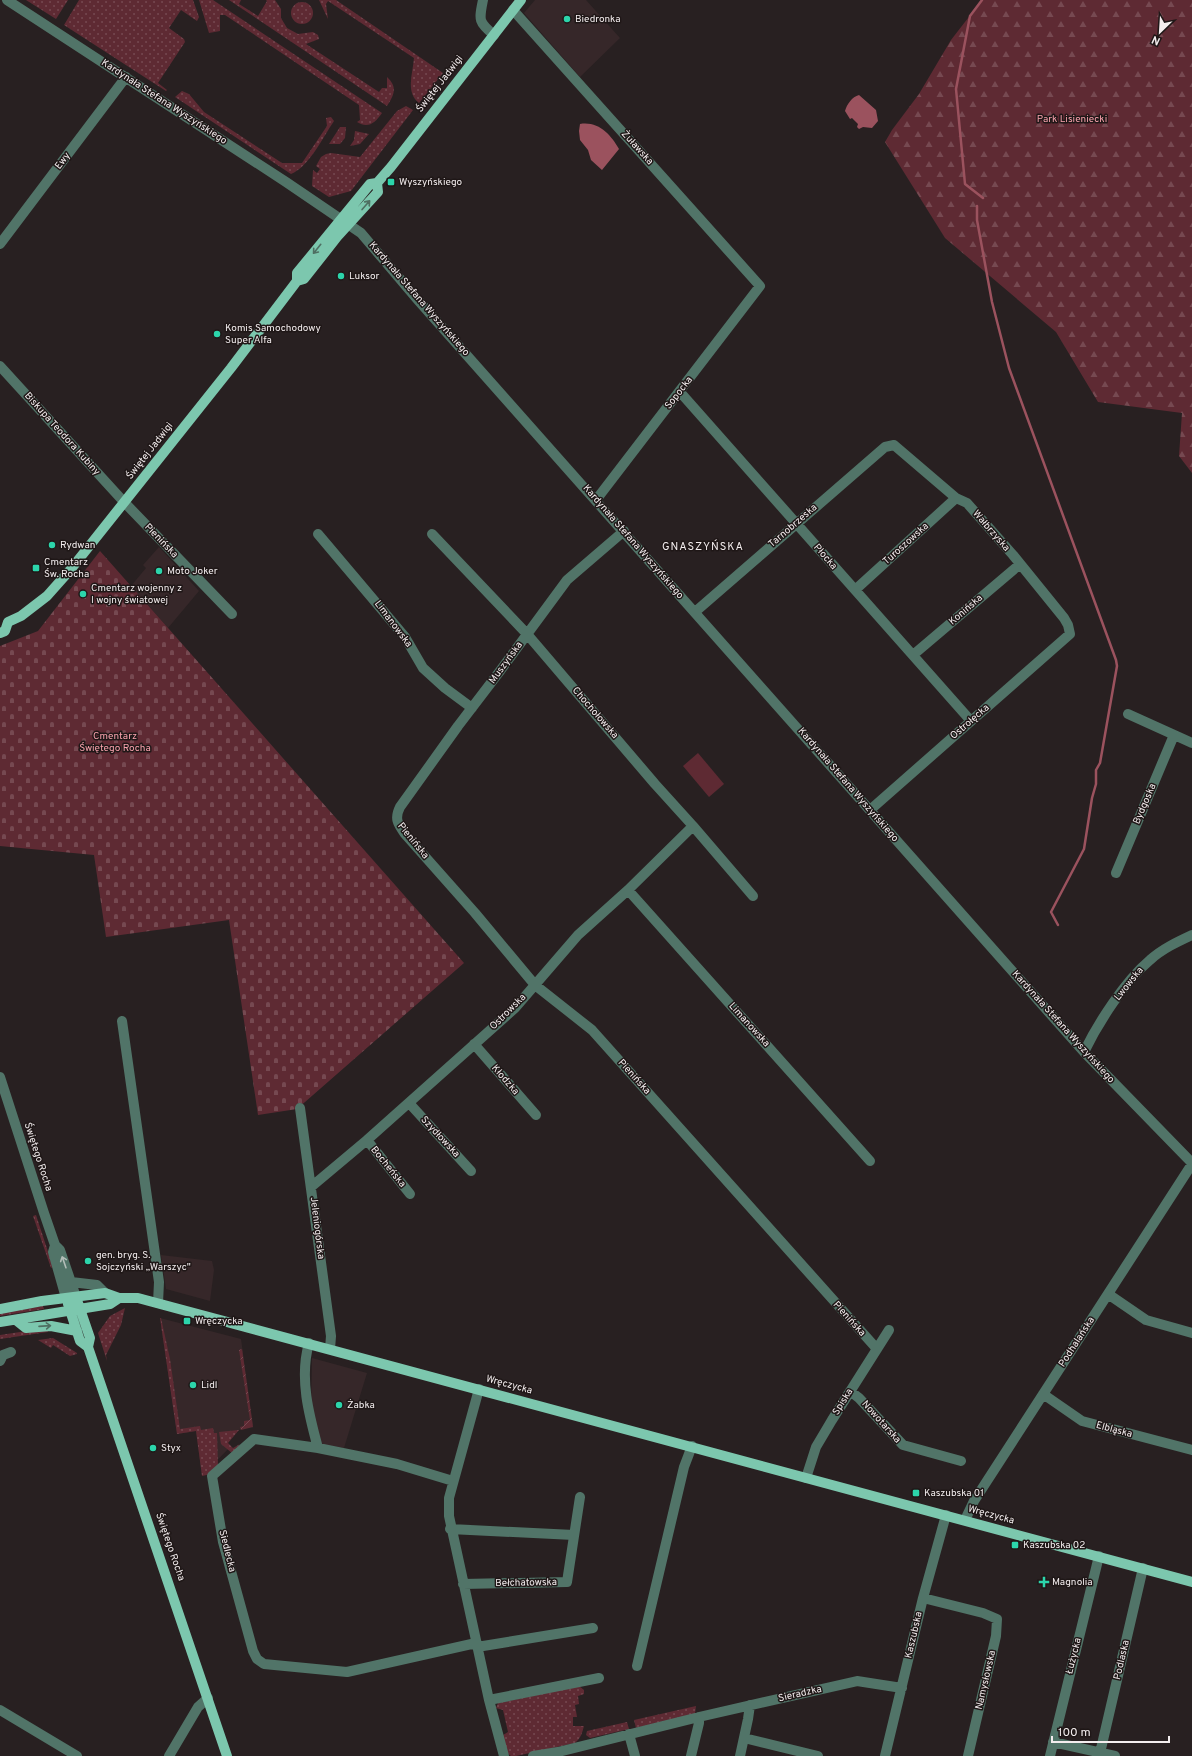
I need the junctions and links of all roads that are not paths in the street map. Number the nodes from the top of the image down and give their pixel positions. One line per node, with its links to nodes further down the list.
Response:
1 (7, 0): 6 (street, Kardynała Stefana Wyszyńskiego)
2 (483, 0): 5 (street)
3 (521, 0): 4 (main road, Świętej Jadwigi)
4 (513, 10): 5 (main road, Świętej Jadwigi); 9 (street, Żuławska)
5 (494, 35): 7 (main road, Świętej Jadwigi)
6 (126, 77): 7 (street, Kardynała Stefana Wyszyńskiego); 8 (street, Ewy)
7 (345, 221): 14 (street, Kardynała Stefana Wyszyńskiego); 15 (main road, Świętej Jadwigi)
8 (0, 244)
9 (760, 286): 11 (street, Sopocka)
10 (0, 366): 15 (street, Biskupa Teodora Kubiny)
11 (680, 392): 14 (street, Sopocka); 16 (street, Płocka)
12 (894, 445): 13 (street, Wałbrzyska); 16 (street, Tarnobrzeska)
13 (956, 498): 20 (street, Wałbrzyska); 21 (street, Turoszowska)
14 (596, 500): 17 (street, Kardynała Stefana Wyszyńskiego)
15 (124, 502): 23 (street, Pienińska); 24 (main road, Świętej Jadwigi)
16 (796, 524): 21 (street, Płocka); 22 (street, Tarnobrzeska)
17 (624, 531): 22 (street, Kardynała Stefana Wyszyńskiego); 26 (street, Muszyńska)
18 (318, 534): 29 (street, Limanowska)
19 (432, 534): 26 (street, Chochołowska)
20 (1019, 565): 27 (street, Wałbrzyska); 28 (street, Konińska)
21 (855, 590): 28 (street, Płocka)
22 (695, 612): 35 (street, Kardynała Stefana Wyszyńskiego)
23 (232, 614)
24 (4, 621): 25 (main road, Świętej Jadwigi)
25 (0, 633)
26 (527, 634): 29 (street, Muszyńska); 36 (street, Chochołowska)
27 (1070, 634): 31 (street, Ostrołęcka)
28 (913, 655): 31 (street, Płocka)
29 (472, 708): 34 (street, Muszyńska)
30 (1128, 714): 32 (street)
31 (971, 721): 35 (street, Ostrołęcka)
32 (1174, 735): 33 (street); 37 (street, Bydgoska)
33 (1192, 743)
34 (400, 807): 41 (street, Pienińska)
35 (870, 810): 44 (street, Kardynała Stefana Wyszyńskiego)
36 (693, 826): 38 (street, Ostrowska); 39 (street, Chochołowska)
37 (1116, 873)
38 (628, 890): 41 (street, Ostrowska); 50 (street, Limanowska)
39 (753, 896)
40 (1192, 935): 44 (street, Lwowska)
41 (535, 985): 43 (street, Ostrowska); 73 (street, Pienińska)
42 (122, 1021): 61 (street)
43 (474, 1044): 46 (street, Ostrowska); 48 (street, Kłodzka)
44 (1084, 1052): 51 (street, Kardynała Stefana Wyszyńskiego)
45 (0, 1077): 55 (street, Świętego Rocha)
46 (408, 1103): 49 (street, Ostrowska); 52 (street, Szydłowska)
47 (300, 1108): 53 (street, Jeleniogórska)
48 (536, 1115)
49 (367, 1140): 53 (street, Ostrowska); 54 (street, Bocheńska)
50 (870, 1161)
51 (1192, 1163): 58 (street, Podhalańska)
52 (471, 1170)
53 (312, 1187): 72 (street, Jeleniogórska)
54 (410, 1194)
55 (55, 1245): 56 (street, Świętego Rocha, one-way to 55); 59 (street, Świętego Rocha)
56 (71, 1282): 57 (street); 59 (street, Świętego Rocha)
57 (105, 1293): 59 (main road, Wręczycka); 60 (main road, Wręczycka)
58 (1108, 1294): 69 (street); 78 (street, Podhalańska)
59 (71, 1298): 62 (main road, Świętego Rocha); 63 (main road, Wręczycka); 64 (main road, Świętego Rocha)
60 (118, 1298): 61 (main road, Wręczycka); 62 (main road, Wręczycka)
61 (158, 1303): 70 (main road, Wręczycka)
62 (80, 1308): 64 (main road, Wręczycka); 71 (main road, Świętego Rocha)
63 (0, 1309)
64 (70, 1310): 65 (main road, Wręczycka); 68 (main road, Świętego Rocha)
65 (16, 1320): 66 (main road, Wręczycka); 68 (main road, one-way to 68)
66 (0, 1322)
67 (889, 1330): 73 (street, Spiska)
68 (77, 1331): 71 (main road, Świętego Rocha)
69 (1192, 1333)
70 (309, 1343): 72 (main road, Wręczycka); 80 (street)
71 (88, 1346): 100 (main road, Świętego Rocha)
72 (330, 1349): 76 (main road, Wręczycka)
73 (876, 1349): 77 (street, Spiska)
74 (12, 1352): 75 (street)
75 (0, 1361)
76 (479, 1389): 79 (main road, Wręczycka); 84 (street)
77 (850, 1391): 82 (street, Nowotarska); 83 (street, Spiska)
78 (1043, 1394): 81 (street, Elbląska); 87 (street, Podhalańska)
79 (692, 1446): 83 (main road, Wręczycka); 97 (street)
80 (318, 1448): 84 (street, Siedlecka); 96 (street, Siedlecka)
81 (1192, 1450)
82 (961, 1461)
83 (806, 1478): 86 (main road, Wręczycka)
84 (453, 1481): 88 (street)
85 (580, 1497): 89 (street, Bełchatowska)
86 (946, 1515): 87 (main road, Wręczycka); 94 (street, Kaszubska)
87 (965, 1520): 90 (main road, Wręczycka)
88 (450, 1529): 89 (street); 93 (street)
89 (574, 1535): 93 (street, Bełchatowska)
90 (1099, 1556): 91 (main road, Wręczycka); 107 (street, Łużycka)
91 (1143, 1568): 92 (main road, Wręczycka); 109 (street, Podlaska)
92 (1192, 1582)
93 (463, 1584): 96 (street)
94 (923, 1598): 99 (street, Kaszubska); 121 (street, Namysłowska)
95 (593, 1628): 96 (street)
96 (476, 1645): 101 (street)
97 (637, 1666)
98 (599, 1678): 101 (street)
99 (902, 1688): 102 (street, Sieradzka); 120 (street, Kaszubska)
100 (208, 1698): 111 (street); 112 (main road, Świętego Rocha)
101 (488, 1700): 113 (street)
102 (750, 1705): 104 (street, Sieradzka); 106 (street)
103 (0, 1710): 110 (street)
104 (699, 1716): 105 (street, Sieradzka); 117 (street)
105 (629, 1734): 108 (street, Sieradzka); 116 (street)
106 (744, 1738): 118 (street); 119 (street)
107 (1053, 1742): 109 (street); 122 (street, Łużycka)
108 (579, 1746): 114 (street, Sieradzka); 115 (street)
109 (1100, 1753): 123 (street)
110 (77, 1756)
111 (169, 1756)
112 (227, 1756)
113 (504, 1756)
114 (533, 1756)
115 (582, 1756)
116 (635, 1756)
117 (692, 1756)
118 (740, 1756)
119 (818, 1756)
120 (885, 1756)
121 (968, 1756)
122 (1050, 1756)
123 (1114, 1756)

